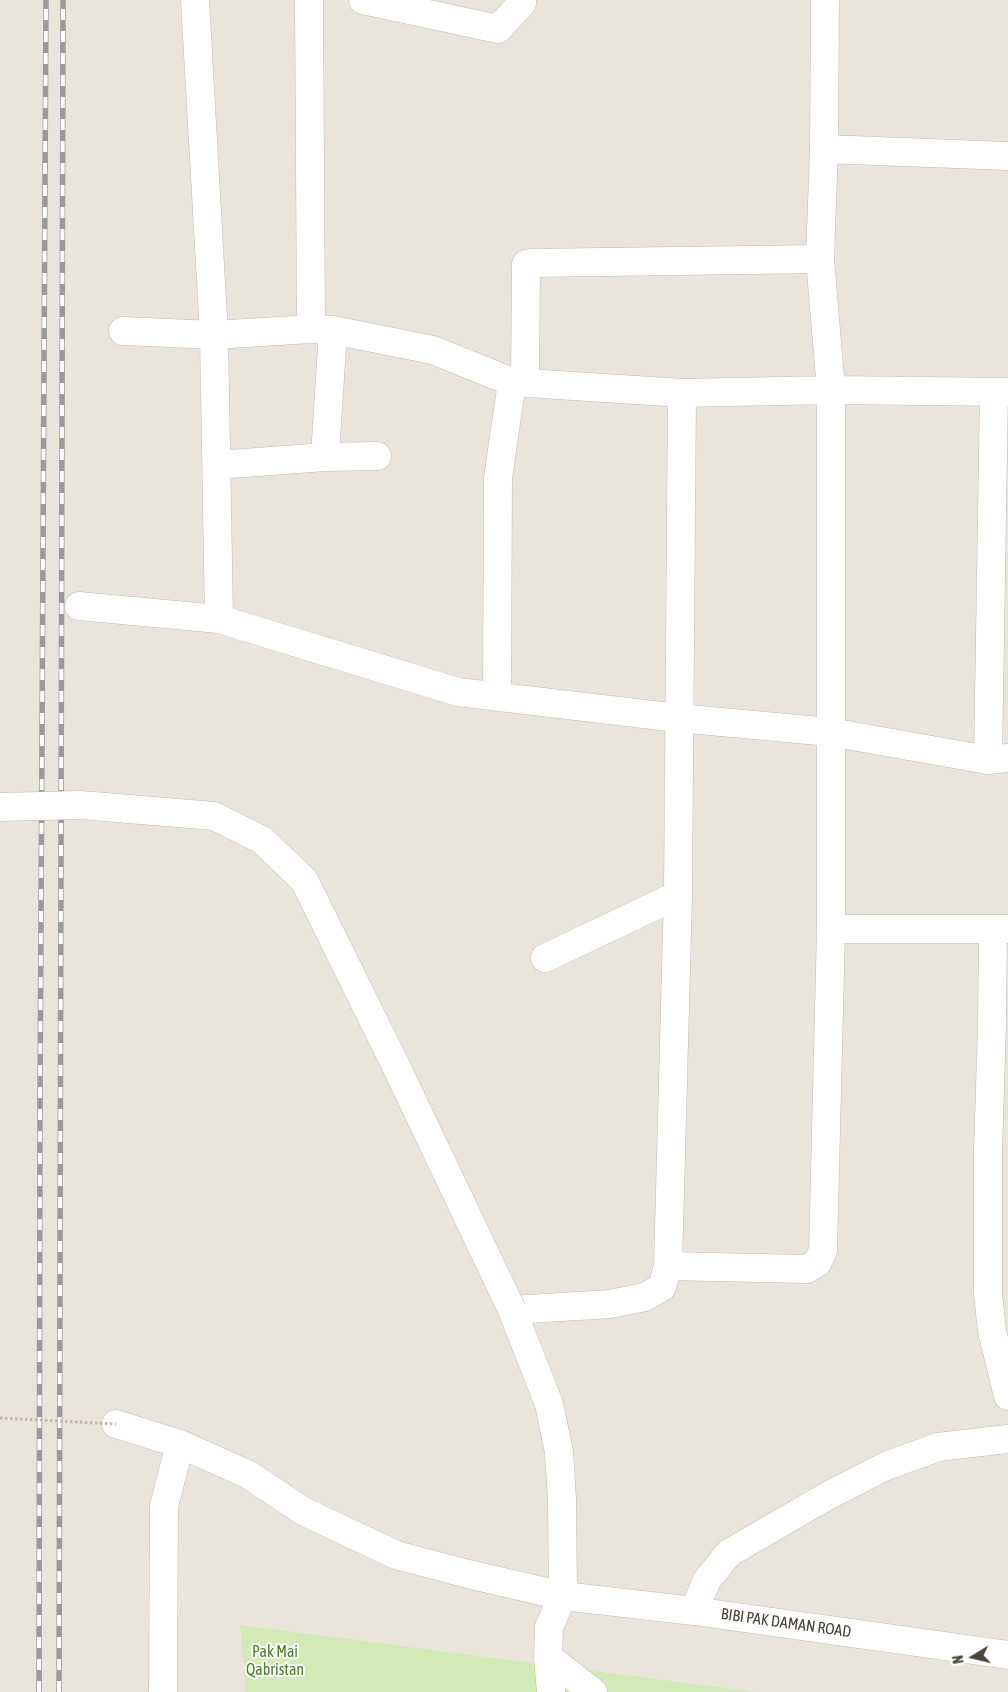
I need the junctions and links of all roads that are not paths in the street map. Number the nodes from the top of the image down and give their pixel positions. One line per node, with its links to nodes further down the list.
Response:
1 (195, 0): 11 (street)
2 (309, 0): 9 (street)
3 (363, 0): 4 (street)
4 (522, 0)
5 (825, 0): 6 (street)
6 (824, 149): 7 (street); 8 (street)
7 (1008, 156)
8 (820, 259): 12 (street); 13 (street)
9 (322, 330): 11 (street); 12 (street); 17 (street)
10 (123, 331): 11 (street)
11 (214, 335): 18 (street)
12 (518, 382): 15 (street); 21 (street)
13 (831, 390): 14 (street); 15 (street); 23 (street)
14 (1001, 392): 24 (street)
15 (682, 393): 22 (street)
16 (377, 456): 17 (street)
17 (325, 457): 18 (street)
18 (217, 465): 20 (street)
19 (79, 606): 20 (street)
20 (219, 619): 21 (street)
21 (497, 697): 22 (street)
22 (678, 718): 23 (street); 26 (street)
23 (830, 732): 24 (street); 27 (street)
24 (998, 759)
25 (0, 807): 32 (street, bridge)
26 (678, 895): 29 (street); 31 (street)
27 (830, 929): 28 (street); 31 (street)
28 (1000, 930): 30 (street)
29 (545, 958)
30 (998, 1151): 33 (street)
31 (668, 1266): 32 (street)
32 (512, 1310): 37 (street)
33 (1008, 1396)
34 (116, 1424): 36 (street, BIBI PAK DAMAN ROAD)
35 (1008, 1439): 38 (street)
36 (180, 1444): 37 (street, BIBI PAK DAMAN ROAD); 41 (street)
37 (563, 1596): 38 (street, BIBI PAK DAMAN ROAD); 40 (street)
38 (694, 1611): 39 (street, BIBI PAK DAMAN ROAD)
39 (1008, 1655)
40 (548, 1657): 42 (street); 43 (street)
41 (163, 1692)
42 (551, 1692)
43 (593, 1692)

